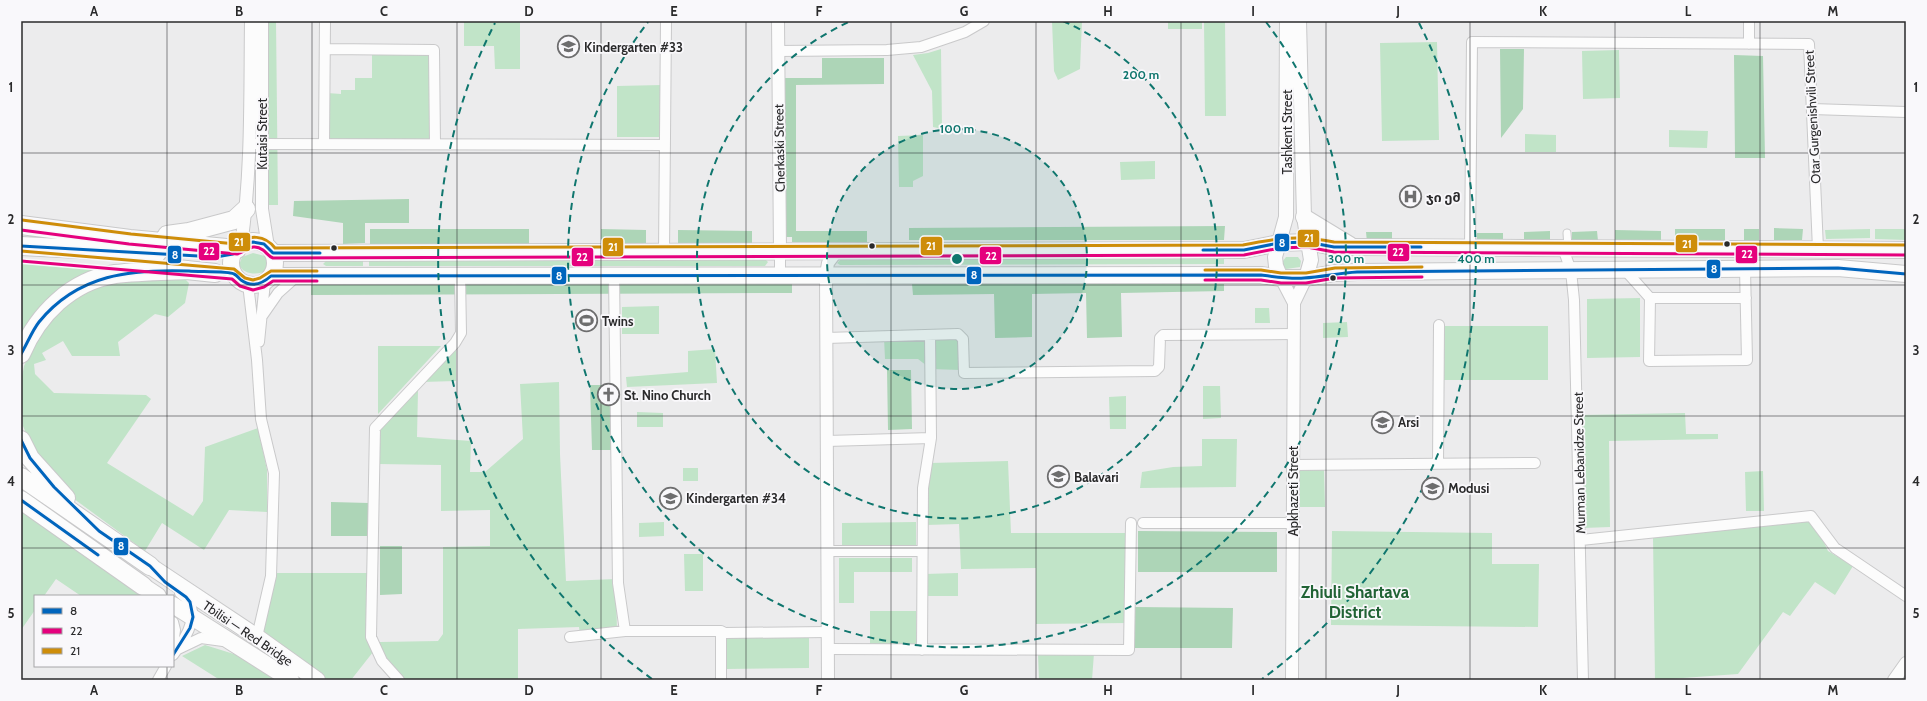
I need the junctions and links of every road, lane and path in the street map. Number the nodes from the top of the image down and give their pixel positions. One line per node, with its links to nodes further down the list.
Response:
1 (251, 21): 15 (street, Kutaisi Street)
2 (262, 21): 15 (street, Kutaisi Street)
3 (325, 21): 11 (street)
4 (666, 21): 18 (street)
5 (778, 21): 12 (street, Cherkaski Street)
6 (984, 21): 12 (street)
7 (1287, 21): 24 (main road, Tashkent Street)
8 (1299, 21): 20 (main road, Tashkent Street)
9 (1749, 21): 10 (street)
10 (1749, 44): 13 (street, Otar Gurgenishvili Street); 28 (street)
11 (325, 49): 16 (street); 17 (street)
12 (778, 51): 34 (street, Cherkaski Street)
13 (1812, 109): 14 (street); 30 (street, Otar Gurgenishvili Street)
14 (1906, 112)
15 (256, 144): 16 (street); 19 (street, Kutaisi Street); 31 (street, Kutaisi Street)
16 (324, 144): 17 (street)
17 (435, 144): 18 (street)
18 (665, 145): 33 (street)
19 (246, 209): 22 (highway); 29 (street, Kutaisi Street)
20 (1304, 216): 23 (main road, Tashkent Street); 27 (main road)
21 (21, 225): 22 (highway)
22 (130, 239): 29 (highway)
23 (1307, 242): 24 (main road); 27 (main road); 51 (main road)
24 (1279, 243): 36 (main road); 50 (main road)
25 (1566, 243): 28 (main road); 30 (main road); 41 (street, Murman Lebanidze Street)
26 (21, 246): 29 (highway)
27 (1353, 247): 28 (main road)
28 (1470, 248)
29 (237, 249): 31 (main road); 43 (main road)
30 (1818, 249): 32 (main road)
31 (270, 250): 33 (main road); 52 (main road)
32 (1906, 250)
33 (664, 252): 34 (main road)
34 (780, 252): 35 (main road); 47 (street, Cherkaski Street)
35 (812, 252): 36 (main road); 48 (street)
36 (837, 252): 48 (street)
37 (21, 256): 39 (highway)
38 (1745, 269): 40 (main road); 44 (main road); 55 (street)
39 (188, 270): 42 (highway); 62 (highway)
40 (1625, 270): 41 (main road); 54 (street)
41 (1571, 271): 51 (main road); 76 (street, Murman Lebanidze Street)
42 (216, 273): 43 (main road)
43 (234, 274): 53 (main road)
44 (1906, 274)
45 (460, 275): 46 (main road); 49 (main road); 99 (street)
46 (614, 275): 47 (main road); 85 (street)
47 (780, 275): 48 (main road)
48 (826, 275): 50 (main road); 61 (street)
49 (297, 276): 52 (main road); 57 (street)
50 (1281, 278): 51 (main road); 56 (street, Apkhazeti Street)
51 (1306, 278): 56 (street, Apkhazeti Street)
52 (268, 279): 53 (main road); 57 (street)
53 (248, 284): 63 (street)
54 (1650, 298): 55 (street); 55 (street)
55 (1746, 298)
56 (1294, 303): 59 (street, Apkhazeti Street)
57 (262, 316): 63 (street)
58 (1439, 325): 67 (street)
59 (1294, 334): 60 (street); 69 (street, Apkhazeti Street)
60 (930, 335): 61 (street); 64 (street)
61 (826, 338): 66 (street)
62 (21, 354)
63 (257, 360): 88 (street)
64 (931, 438): 66 (street); 77 (street)
65 (21, 440): 75 (highway)
66 (827, 441): 78 (street)
67 (1438, 464): 68 (street); 69 (street)
68 (1535, 464)
69 (1293, 465): 74 (street, Apkhazeti Street)
70 (21, 477): 75 (highway, Tbilisi — Red Bridge)
71 (21, 500): 80 (highway)
72 (1131, 523): 93 (street)
73 (1143, 523): 74 (street)
74 (1293, 523): 102 (street, Apkhazeti Street)
75 (99, 531): 79 (highway, Tbilisi — Red Bridge)
76 (1581, 540): 81 (street); 103 (street, Murman Lebanidze Street)
77 (922, 550): 78 (street); 93 (street)
78 (827, 551): 87 (street)
79 (150, 566): 83 (street); 88 (main road, Tbilisi — Red Bridge)
80 (147, 591)
81 (1906, 596)
82 (174, 606): 83 (main road, Tbilisi — Red Bridge)
83 (193, 617): 90 (main road, Tbilisi — Red Bridge); 92 (street)
84 (174, 626): 92 (street)
85 (624, 631): 86 (street); 89 (street)
86 (720, 631): 87 (street); 100 (street)
87 (828, 632): 91 (street)
88 (257, 637): 98 (main road, Tbilisi — Red Bridge)
89 (570, 637)
90 (233, 644): 92 (street); 97 (main road, Tbilisi — Red Bridge)
91 (828, 649): 93 (street); 101 (street)
92 (175, 650)
93 (922, 650)
94 (1906, 663): 104 (street)
95 (165, 667): 96 (street)
96 (158, 680)
97 (291, 680)
98 (317, 680)
99 (399, 680)
100 (721, 680)
101 (828, 680)
102 (1292, 680)
103 (1583, 680)
104 (1894, 680)

